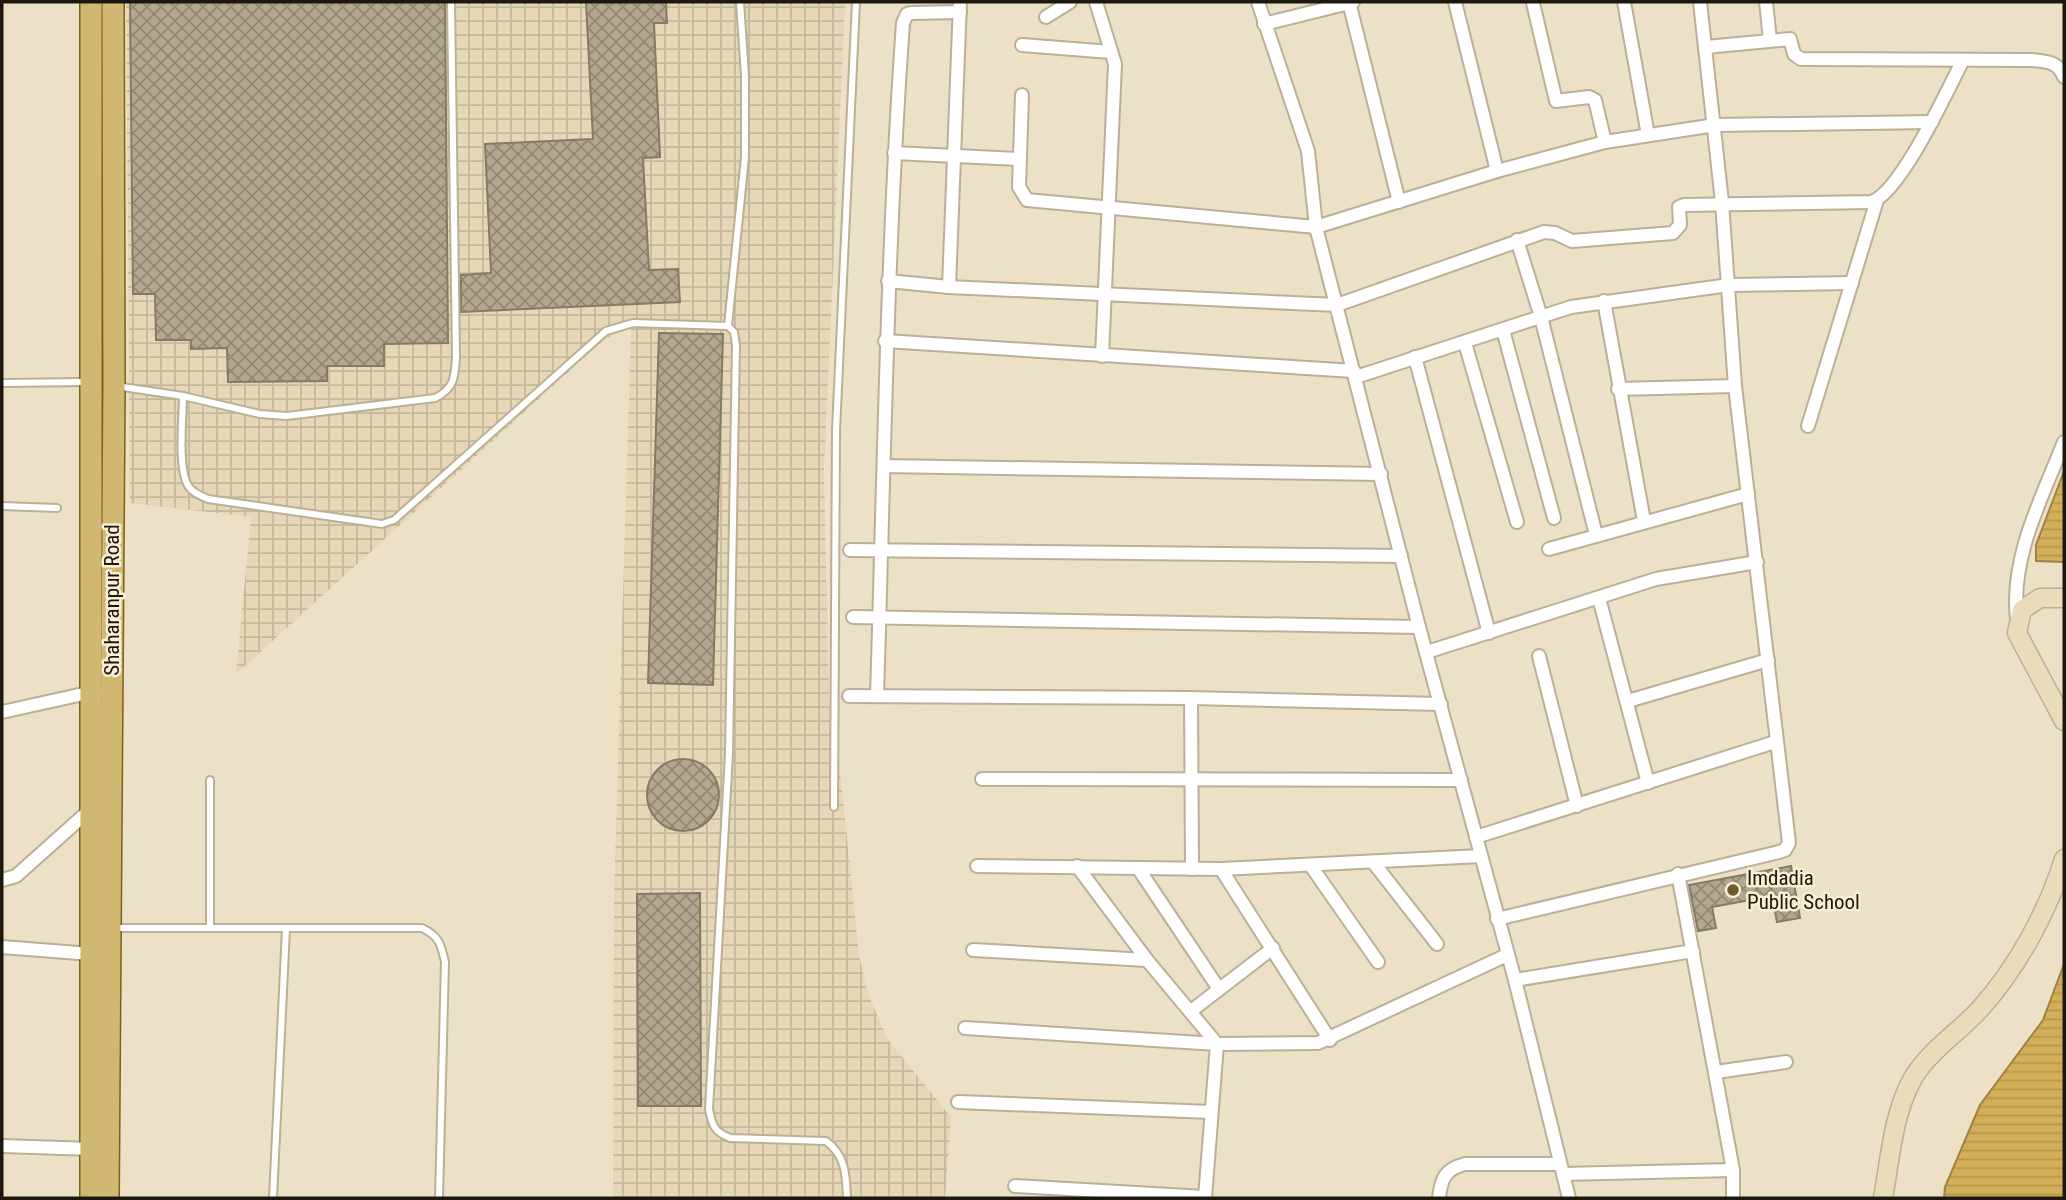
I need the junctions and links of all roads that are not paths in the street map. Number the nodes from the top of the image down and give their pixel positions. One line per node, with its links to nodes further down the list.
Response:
1 (91, 2): 54 (main road, Shaharanpur Road)
2 (113, 2): 56 (main road, Shaharanpur Road)
3 (451, 2): 59 (lane)
4 (740, 2): 47 (lane)
5 (856, 2): 101 (lane)
6 (1070, 2): 16 (street)
7 (1096, 2): 21 (street)
8 (1258, 2): 17 (street)
9 (1350, 2): 17 (street); 34 (street)
10 (1455, 2): 32 (street)
11 (1533, 2): 28 (street)
12 (1624, 2): 27 (street)
13 (1700, 2): 20 (street)
14 (1766, 2): 18 (street)
15 (960, 7): 29 (street); 30 (street)
16 (1046, 17)
17 (1264, 24): 37 (street)
18 (1769, 40): 20 (street); 22 (street)
19 (1022, 45): 21 (street)
20 (1706, 47): 26 (street)
21 (1111, 52): 36 (street)
22 (1963, 60): 23 (street); 25 (street)
23 (2064, 77)
24 (1022, 95): 31 (street)
25 (1932, 122): 26 (street); 33 (street)
26 (1715, 125): 27 (street); 35 (street)
27 (1648, 135): 28 (street)
28 (1605, 142): 32 (street)
29 (894, 153): 30 (street); 39 (street)
30 (955, 158): 31 (street); 42 (street)
31 (1019, 159): 36 (street)
32 (1497, 171): 34 (street)
33 (1877, 200): 35 (street); 40 (street)
34 (1399, 202): 37 (street)
35 (1722, 202): 38 (street); 41 (street)
36 (1110, 207): 37 (street); 43 (street)
37 (1316, 227): 45 (street)
38 (1517, 240): 45 (street); 46 (street)
39 (888, 281): 42 (street); 49 (street)
40 (1852, 283): 41 (street); 60 (street)
41 (1729, 285): 44 (street); 57 (street)
42 (949, 287): 43 (street)
43 (1106, 295): 45 (street); 51 (street)
44 (1604, 301): 46 (street); 58 (street)
45 (1337, 304): 53 (street)
46 (1541, 317): 48 (street); 70 (street)
47 (728, 326): 59 (lane); 148 (lane)
48 (1503, 330): 50 (street); 67 (street)
49 (885, 341): 51 (street); 62 (street)
50 (1465, 343): 52 (street); 68 (street)
51 (1102, 356): 53 (street)
52 (1415, 357): 53 (street); 82 (street)
53 (1355, 374): 63 (street)
54 (91, 382): 55 (lane); 56 (lane); 86 (main road, Shaharanpur Road)
55 (2, 383)
56 (114, 386): 59 (lane); 86 (main road, Shaharanpur Road)
57 (1735, 386): 58 (street); 64 (street)
58 (1618, 389): 69 (street)
59 (183, 396)
60 (1808, 426)
61 (2064, 442): 80 (street)
62 (884, 467): 63 (street); 71 (street)
63 (1381, 474): 74 (street)
64 (1748, 494): 69 (street); 75 (street)
65 (2, 506): 66 (lane)
66 (57, 508)
67 (1554, 518)
68 (1517, 522)
69 (1644, 522): 70 (street)
70 (1596, 535): 72 (street)
71 (883, 549): 73 (street); 74 (street); 78 (street)
72 (1549, 549)
73 (850, 550)
74 (1401, 556): 81 (street)
75 (1757, 562): 76 (street); 85 (street)
76 (1599, 598): 82 (street); 90 (street)
77 (2064, 598): 80 (street)
78 (879, 615): 79 (street); 81 (street); 88 (street)
79 (853, 617)
80 (2017, 623): 93 (street)
81 (1419, 626): 83 (street)
82 (1489, 633): 83 (street)
83 (1427, 652): 91 (street)
84 (1539, 656): 100 (street)
85 (1768, 660): 90 (street); 94 (street)
86 (101, 690): 92 (street); 102 (main road, Shaharanpur Road); 116 (main road, Shaharanpur Road)
87 (849, 696): 88 (street)
88 (877, 696): 89 (street)
89 (1191, 698): 91 (street); 96 (street)
90 (1628, 701): 99 (street)
91 (1441, 704): 98 (street)
92 (2, 712)
93 (2064, 721)
94 (1775, 742): 99 (street); 113 (street)
95 (982, 779): 96 (street)
96 (1191, 779): 98 (street); 111 (street)
97 (210, 780): 117 (lane)
98 (1461, 780): 103 (street)
99 (1648, 783): 100 (street)
100 (1577, 806): 103 (street)
101 (834, 807)
102 (91, 809): 114 (street); 116 (main road, Shaharanpur Road)
103 (1476, 837): 104 (street)
104 (1481, 856): 106 (street); 115 (street)
105 (2064, 859): 152 (street)
106 (1373, 862): 109 (street); 119 (street)
107 (977, 866): 108 (street)
108 (1077, 866): 110 (street); 126 (street)
109 (1311, 866): 112 (street); 127 (street)
110 (1138, 868): 111 (street); 129 (street)
111 (1192, 869): 112 (street)
112 (1221, 869): 121 (street)
113 (1678, 874): 115 (street); 123 (street)
114 (2, 880)
115 (1497, 919): 125 (street)
116 (101, 928): 117 (lane); 124 (main road, Shaharanpur Road); 145 (main road, Shaharanpur Road)
117 (210, 928): 118 (lane)
118 (286, 929): 146 (lane); 147 (lane)
119 (1437, 944)
120 (2, 947): 124 (street)
121 (1273, 948): 129 (street); 132 (street)
122 (973, 950): 126 (street)
123 (1693, 951): 128 (street); 135 (street)
124 (91, 954): 139 (main road, Shaharanpur Road)
125 (1507, 955): 128 (street); 132 (street)
126 (1147, 960): 130 (street)
127 (1378, 962)
128 (1515, 980): 140 (street)
129 (1219, 989): 130 (street)
130 (1191, 1012): 133 (street)
131 (965, 1028): 133 (street)
132 (1330, 1040): 133 (street)
133 (1217, 1044): 137 (street)
134 (1786, 1062): 135 (street)
135 (1716, 1072): 141 (street)
136 (958, 1102): 137 (street)
137 (1211, 1112): 143 (street)
138 (2, 1146): 139 (street)
139 (92, 1149): 144 (main road, Shaharanpur Road)
140 (1561, 1169): 141 (street); 149 (street); 150 (street)
141 (1733, 1170): 151 (street)
142 (1015, 1186): 143 (street)
143 (1205, 1197)
144 (91, 1198)
145 (108, 1198)
146 (273, 1198)
147 (439, 1198)
148 (847, 1198)
149 (1440, 1198)
150 (1569, 1198)
151 (1734, 1198)
152 (1883, 1198)

